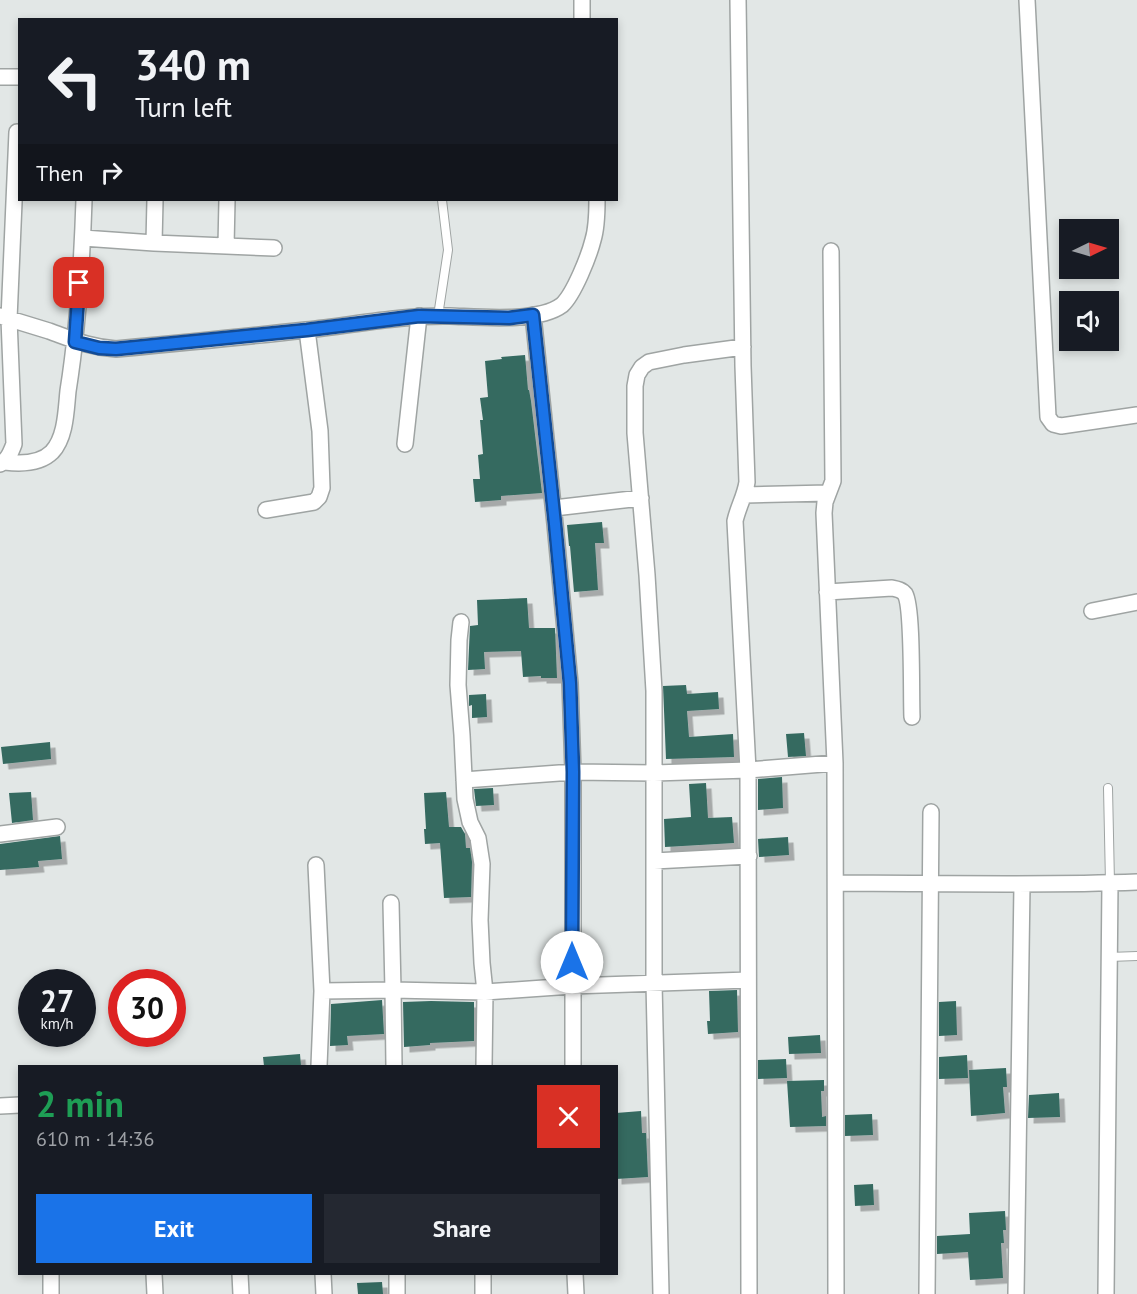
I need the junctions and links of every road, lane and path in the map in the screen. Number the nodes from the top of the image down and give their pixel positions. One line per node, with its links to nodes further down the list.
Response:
1 (582, 0): 4 (street)
2 (738, 0): 24 (street)
3 (1027, 0): 25 (street)
4 (582, 18)
5 (0, 77): 6 (street)
6 (18, 77)
7 (17, 132): 21 (street)
8 (84, 201): 13 (street)
9 (155, 201): 14 (street)
10 (227, 201): 15 (street)
11 (442, 201): 20 (lane)
12 (597, 201): 18 (street)
13 (83, 238): 14 (street); 23 (street)
14 (154, 243): 15 (street)
15 (226, 246): 16 (street)
16 (274, 248)
17 (831, 252): 28 (street)
18 (533, 315): 20 (street); 31 (street)
19 (419, 316): 20 (street); 22 (street); 26 (street)
20 (438, 316)
21 (4, 317): 23 (street); 27 (street)
22 (307, 330): 23 (street); 32 (street)
23 (75, 342): 27 (street)
24 (743, 347): 29 (street); 30 (street)
25 (1137, 415)
26 (405, 444)
27 (2, 463)
28 (828, 493): 29 (street); 33 (street)
29 (745, 495): 39 (street)
30 (641, 498): 31 (street); 41 (street)
31 (554, 508): 40 (street)
32 (266, 510)
33 (827, 592): 37 (street); 38 (street)
34 (1137, 602): 35 (street)
35 (1092, 611)
36 (461, 622): 42 (street)
37 (912, 717)
38 (835, 763): 39 (street); 53 (street)
39 (748, 770): 41 (street); 47 (street)
40 (573, 772): 41 (street); 42 (street); 60 (street)
41 (654, 773): 48 (street)
42 (464, 780): 63 (street)
43 (1108, 788): 52 (lane)
44 (931, 812): 51 (street)
45 (57, 827): 46 (street)
46 (0, 834)
47 (749, 856): 48 (street); 58 (street)
48 (654, 861): 59 (street)
49 (316, 865): 62 (street)
50 (1137, 882): 52 (street)
51 (929, 883): 53 (street); 54 (street); 87 (street)
52 (1110, 883): 54 (street); 57 (street)
53 (836, 884): 86 (street)
54 (1022, 885): 88 (street)
55 (391, 903): 61 (street)
56 (1137, 956): 57 (lane)
57 (1109, 957): 89 (street)
58 (748, 980): 59 (street); 85 (street)
59 (654, 983): 60 (street); 84 (street)
60 (572, 986): 63 (street); 67 (street)
61 (393, 990): 62 (street); 63 (street); 65 (street)
62 (322, 991): 64 (street)
63 (485, 992): 66 (street)
64 (319, 1065)
65 (394, 1065)
66 (484, 1065)
67 (573, 1065)
68 (18, 1105): 69 (street)
69 (0, 1106)
70 (51, 1275): 77 (street)
71 (154, 1275): 78 (street)
72 (240, 1275): 79 (street)
73 (322, 1275): 80 (street)
74 (397, 1275): 81 (street)
75 (483, 1275): 82 (street)
76 (575, 1275): 83 (street)
77 (51, 1294)
78 (155, 1294)
79 (241, 1294)
80 (324, 1294)
81 (398, 1294)
82 (483, 1294)
83 (576, 1294)
84 (662, 1294)
85 (749, 1294)
86 (836, 1294)
87 (927, 1294)
88 (1016, 1294)
89 (1106, 1294)

